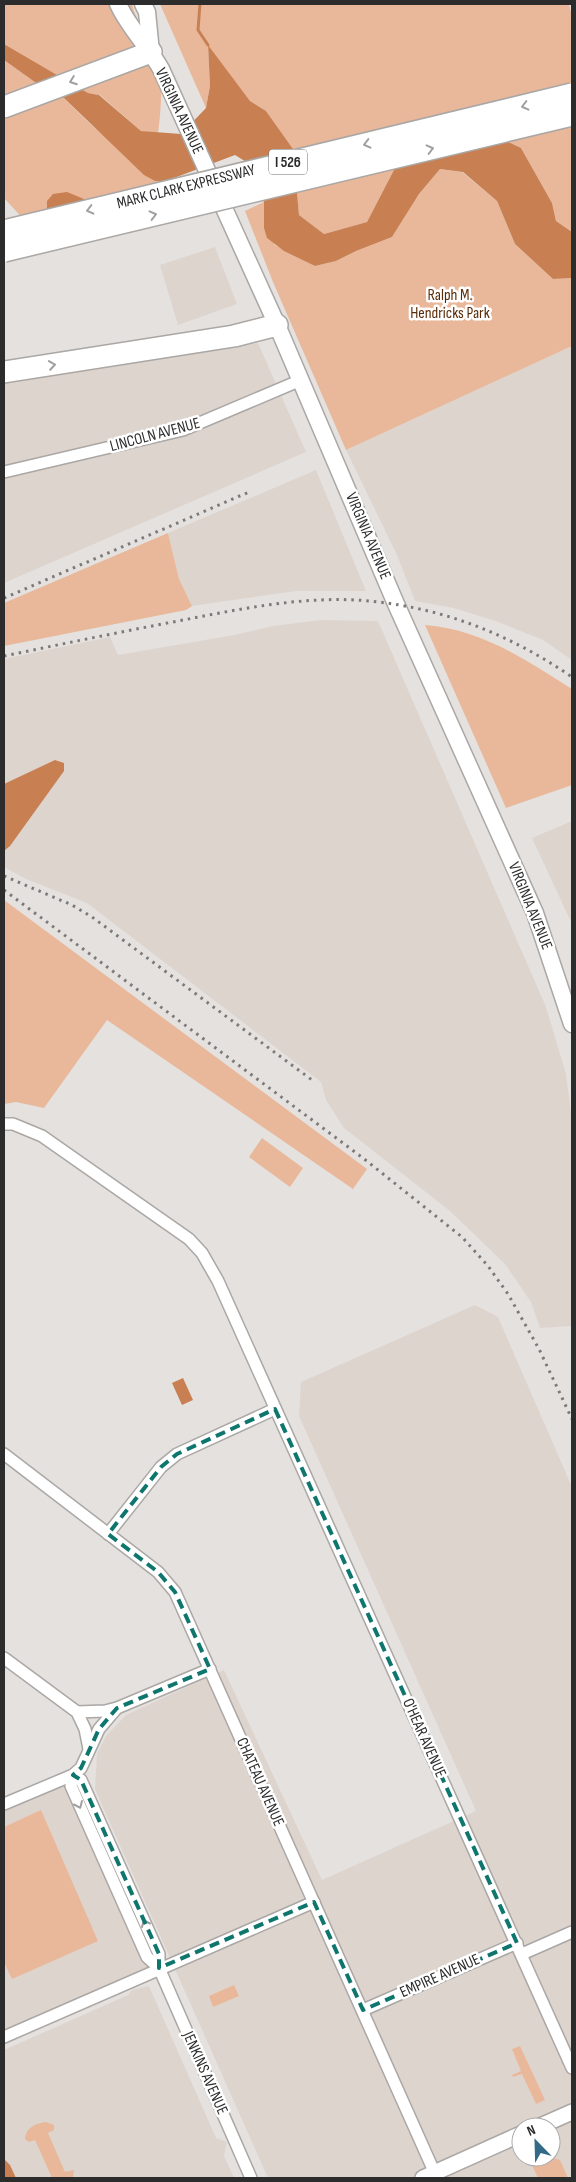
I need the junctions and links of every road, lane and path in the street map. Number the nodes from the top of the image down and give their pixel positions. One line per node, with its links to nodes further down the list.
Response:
1 (118, 4): 3 (main road, VIRGINIA AVENUE)
2 (144, 4): 3 (main road, VIRGINIA AVENUE)
3 (156, 60): 5 (highway, one-way to 5); 9 (main road, VIRGINIA AVENUE, bridge)
4 (572, 94): 7 (highway, MARK CLARK EXPRESSWAY / I 526, one-way to 7, bridge)
5 (4, 107)
6 (572, 115): 8 (highway, MARK CLARK EXPRESSWAY / I 526, one-way to 6, bridge)
7 (4, 231)
8 (4, 251)
9 (278, 325): 10 (highway, one-way to 9); 11 (main road, VIRGINIA AVENUE)
10 (4, 372)
11 (301, 380): 12 (street, LINCOLN AVENUE); 13 (main road, VIRGINIA AVENUE)
12 (4, 472)
13 (572, 1024)
14 (4, 1124): 15 (street, O'HEAR AVENUE)
15 (275, 1409): 17 (street); 27 (street, O'HEAR AVENUE)
16 (4, 1454): 17 (street, CHATEAU AVENUE)
17 (108, 1534): 19 (street, CHATEAU AVENUE)
18 (4, 1658): 21 (street)
19 (210, 1668): 20 (street); 25 (street, CHATEAU AVENUE)
20 (117, 1708): 21 (street); 22 (street)
21 (77, 1712): 22 (street)
22 (89, 1748): 23 (street)
23 (73, 1775): 24 (street); 28 (street, JENKINS AVENUE)
24 (4, 1804)
25 (314, 1902): 28 (street); 29 (street, CHATEAU AVENUE)
26 (572, 1932): 27 (street, EMPIRE AVENUE)
27 (519, 1948): 29 (street, EMPIRE AVENUE); 31 (street, O'HEAR AVENUE)
28 (159, 1968): 30 (street); 34 (street, JENKINS AVENUE)
29 (363, 2010): 33 (street, CHATEAU AVENUE)
30 (4, 2037)
31 (572, 2068)
32 (511, 2139): 33 (street)
33 (432, 2176)
34 (251, 2178)

